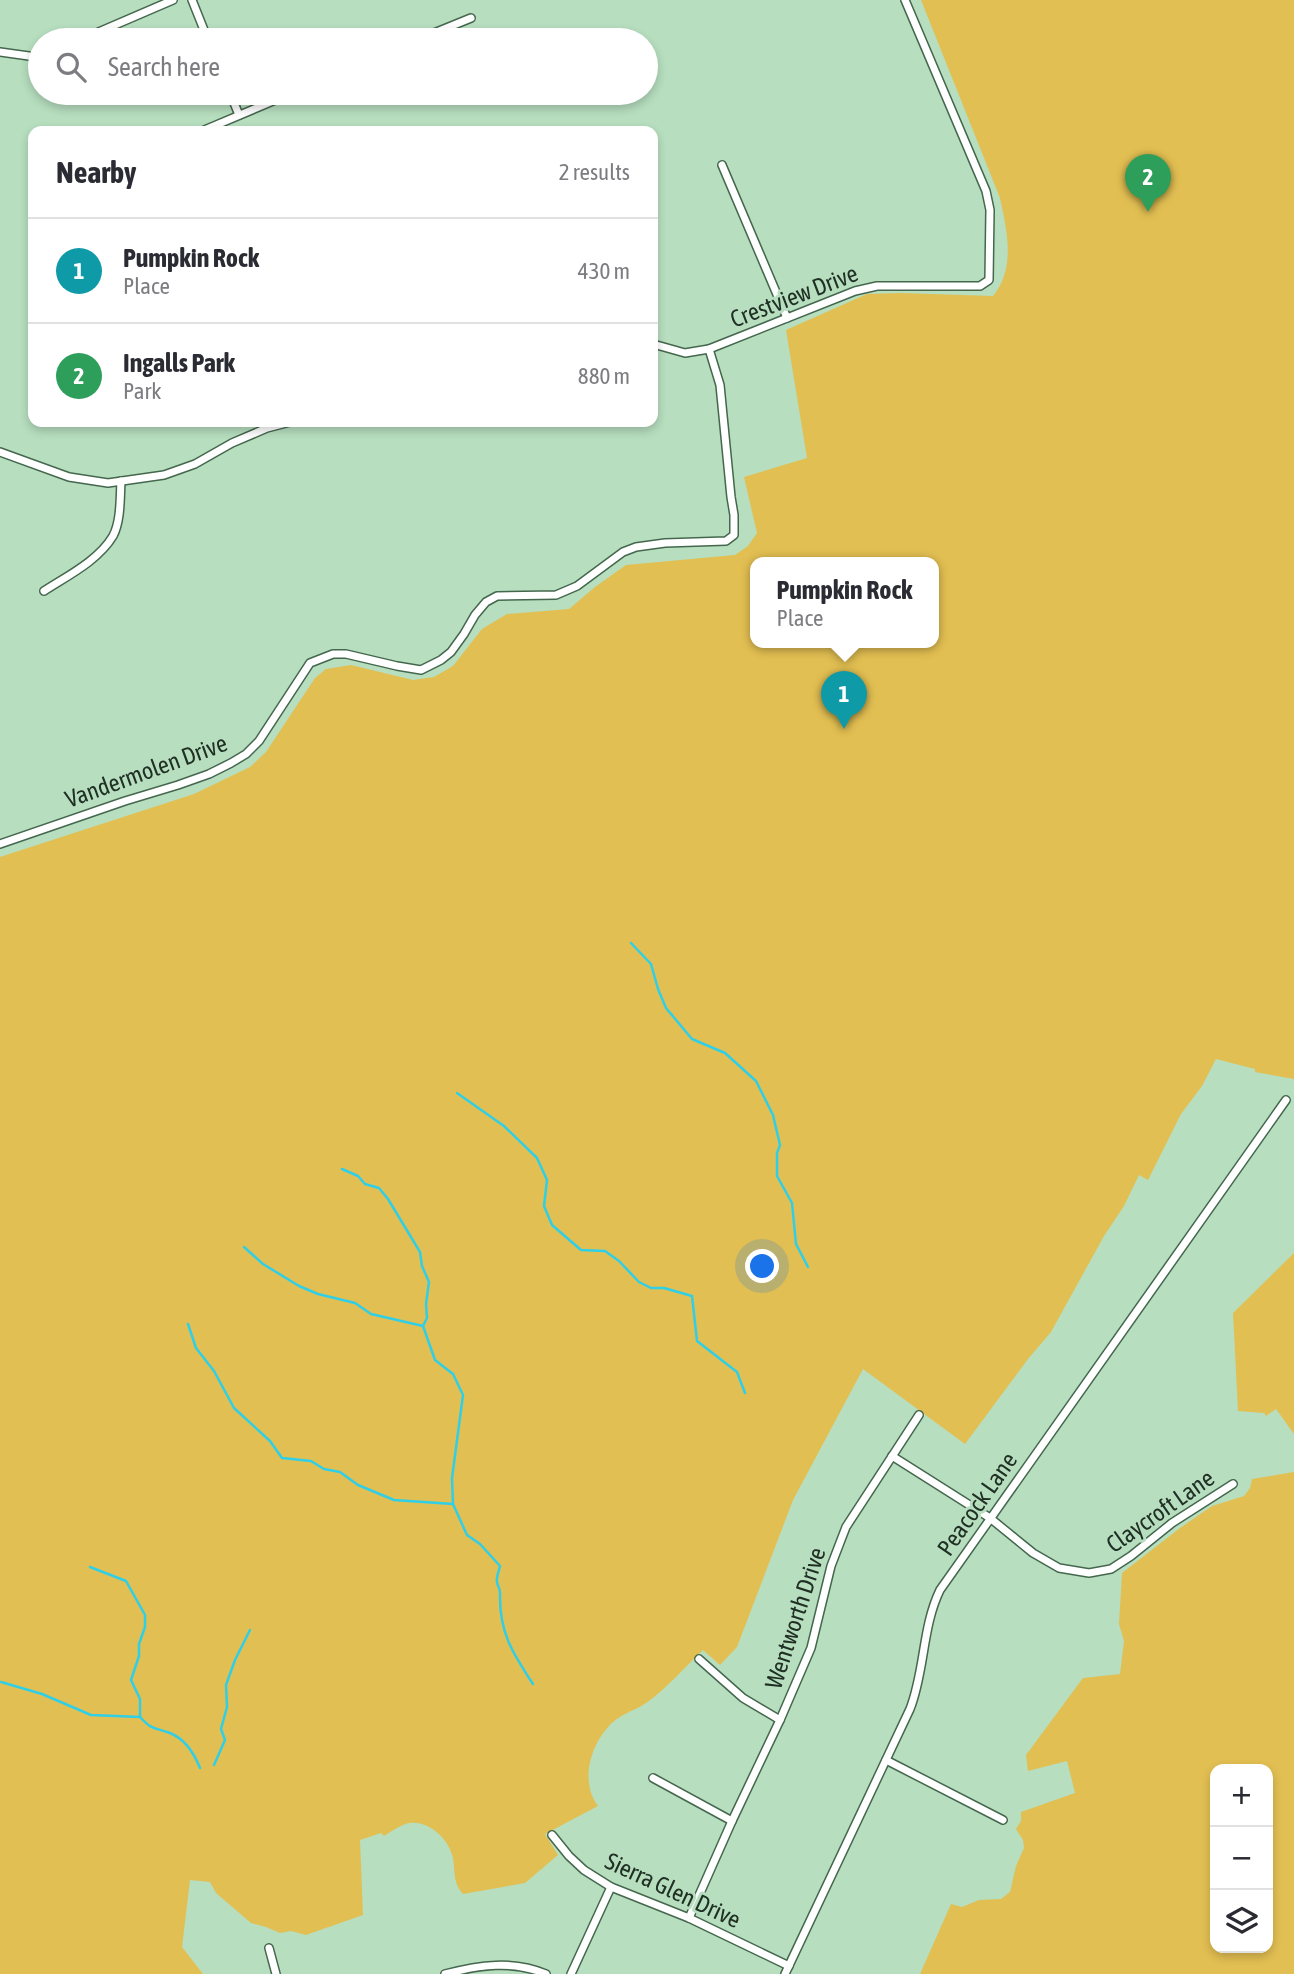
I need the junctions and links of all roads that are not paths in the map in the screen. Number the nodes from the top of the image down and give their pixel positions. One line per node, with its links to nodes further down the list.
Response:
1 (173, 0): 5 (street)
2 (192, 0): 6 (street)
3 (905, 0): 15 (street, Crestview Drive)
4 (471, 18): 7 (street)
5 (108, 28)
6 (203, 28)
7 (446, 28)
8 (0, 52): 9 (street)
9 (28, 56)
10 (235, 105): 12 (street)
11 (263, 105): 12 (street)
12 (239, 115): 13 (street)
13 (214, 126)
14 (722, 165): 15 (street)
15 (787, 318): 17 (street, Crestview Drive)
16 (658, 345): 17 (street, Crestview Drive)
17 (709, 349): 22 (street, Vandermolen Drive)
18 (271, 427): 20 (street)
19 (0, 452): 20 (street)
20 (121, 481): 21 (street)
21 (44, 592)
22 (0, 844)
23 (1286, 1100): 27 (street, Peacock Lane)
24 (919, 1415): 25 (street, Wentworth Drive)
25 (892, 1456): 27 (street, Claycroft Lane); 29 (street, Wentworth Drive)
26 (1233, 1483): 27 (street, Claycroft Lane)
27 (990, 1518): 30 (street, Peacock Lane)
28 (699, 1659): 29 (street)
29 (780, 1720): 33 (street, Wentworth Drive)
30 (886, 1760): 32 (street); 38 (street, Peacock Lane)
31 (653, 1778): 33 (street)
32 (1003, 1820)
33 (732, 1821): 36 (street, Wentworth Drive)
34 (552, 1835): 35 (street, Sierra Glen Drive)
35 (611, 1886): 36 (street, Sierra Glen Drive); 42 (street)
36 (689, 1918): 38 (street, Sierra Glen Drive)
37 (269, 1948): 39 (street)
38 (789, 1966): 43 (street, Peacock Lane)
39 (276, 1974)
40 (445, 1974): 41 (street)
41 (547, 1974)
42 (571, 1974)
43 (785, 1974)

